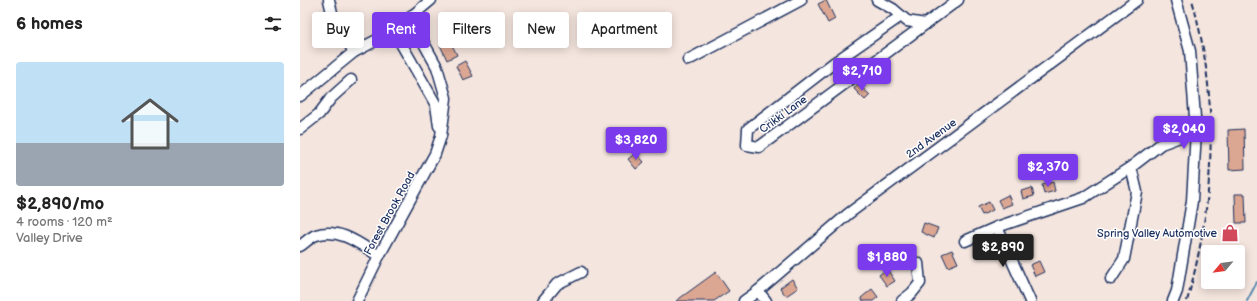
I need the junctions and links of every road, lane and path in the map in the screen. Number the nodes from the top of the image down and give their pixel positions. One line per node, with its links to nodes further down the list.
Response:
1 (329, 0): 14 (street)
2 (431, 0): 8 (street)
3 (801, 0): 15 (street)
4 (877, 0): 9 (street)
5 (958, 0): 10 (street, Crikki Lane)
6 (1137, 0): 30 (street, 2nd Avenue)
7 (1176, 0): 20 (street)
8 (416, 12)
9 (901, 16): 10 (street); 10 (street, Crikki Lane)
10 (925, 24)
11 (372, 43): 14 (street)
12 (404, 48): 21 (street, Forest Brook Road)
13 (427, 48): 21 (street, Forest Brook Road)
14 (354, 52): 17 (street)
15 (688, 60)
16 (351, 80): 19 (street)
17 (300, 96)
18 (300, 114): 19 (street)
19 (303, 126)
20 (1196, 131): 22 (street); 37 (street)
21 (441, 136): 26 (street, Forest Brook Road)
22 (1131, 167): 23 (street); 29 (street)
23 (997, 226): 24 (street); 36 (street)
24 (964, 241)
25 (300, 246): 26 (street)
26 (379, 256): 31 (street, Forest Brook Road)
27 (918, 263): 35 (street)
28 (581, 272): 32 (street)
29 (1111, 279)
30 (758, 291): 33 (street, 2nd Avenue); 34 (street)
31 (357, 301)
32 (543, 301)
33 (744, 301)
34 (766, 301)
35 (902, 301)
36 (1030, 301)
37 (1173, 301)

